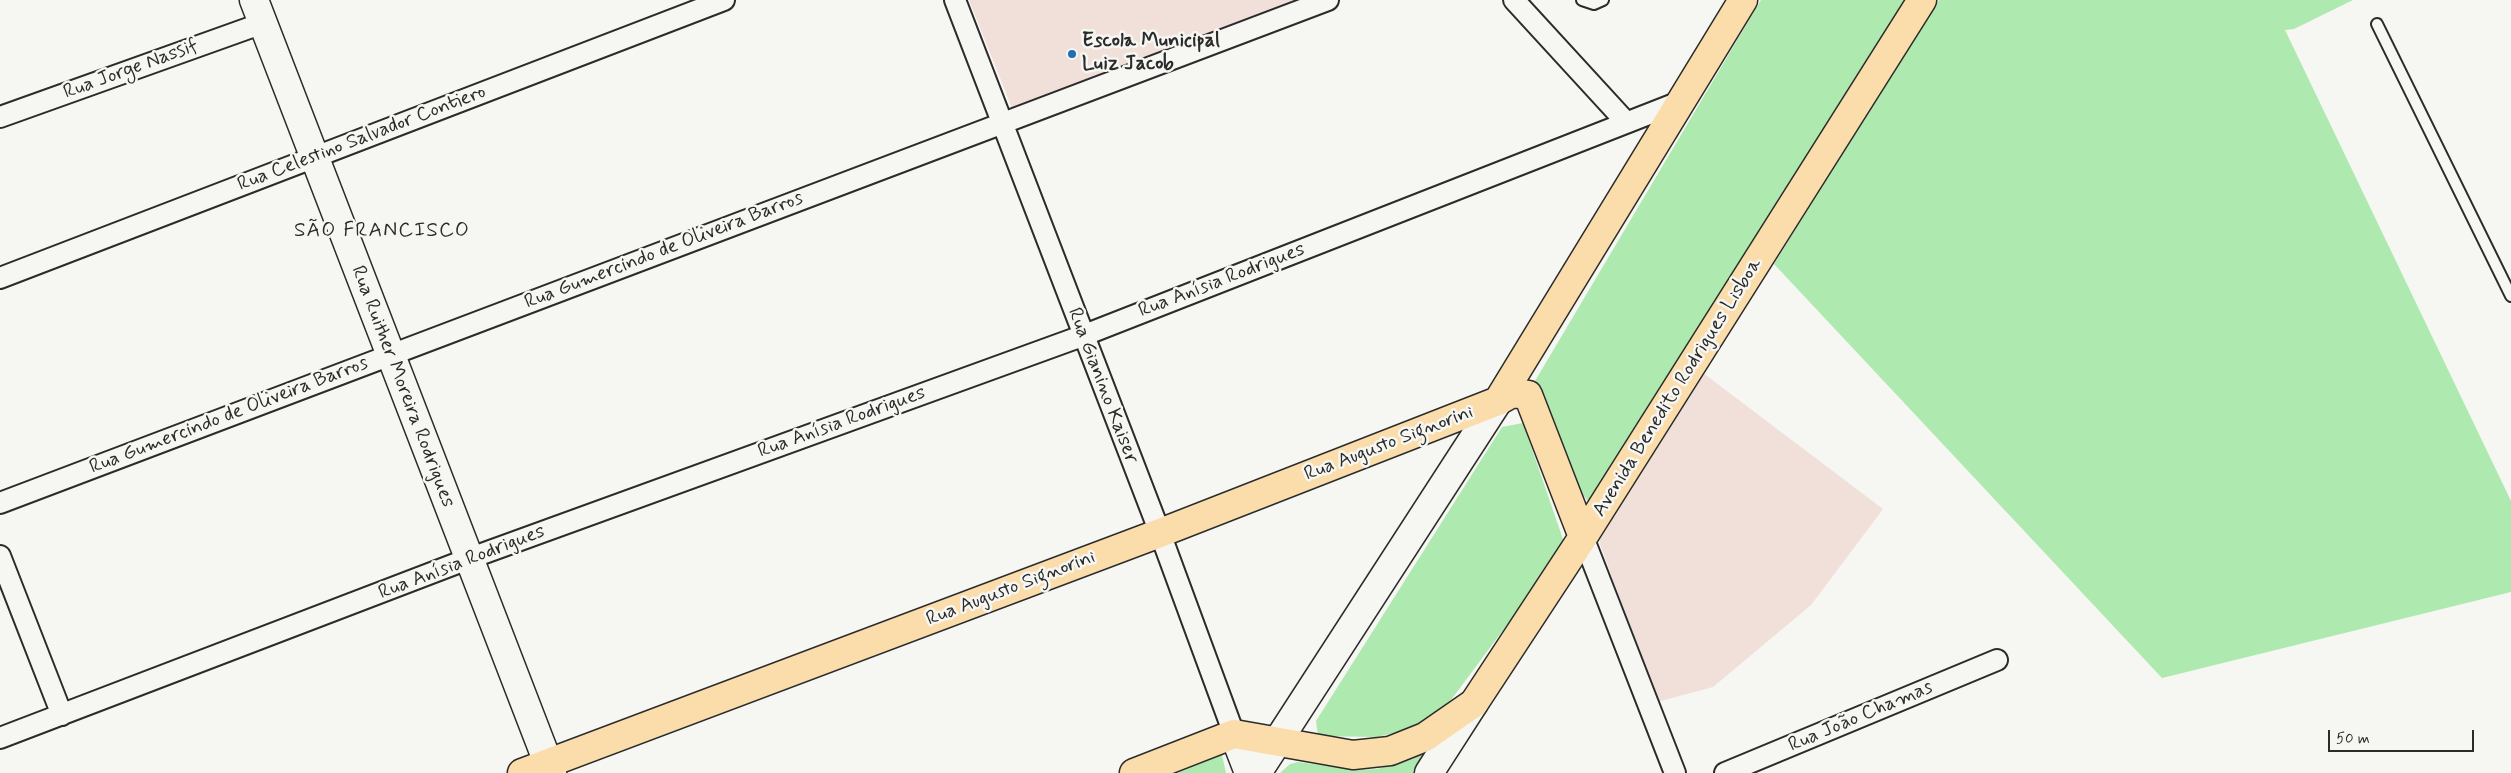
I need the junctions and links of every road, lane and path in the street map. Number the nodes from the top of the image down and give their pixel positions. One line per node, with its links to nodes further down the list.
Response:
1 (724, 0): 15 (street, Rua Celestino Salvador Contiero)
2 (954, 0): 14 (street, Rua Gianino Kaiser)
3 (1328, 0): 14 (street, Rua Gumercindo de Oliveira Barros)
4 (1514, 0): 13 (street)
5 (1582, 0): 6 (lane)
6 (1603, 0)
7 (1743, 0): 11 (main road)
8 (1922, 0): 23 (main road, Avenida Benedito Rodrigues Lisboa)
9 (258, 12): 12 (street, Rua Jorge Nassif); 15 (street, Rua Ruither Moreira Rodrigues)
10 (2377, 24): 17 (lane)
11 (1682, 101): 13 (street, Rua Anísia Rodrigues); 20 (main road)
12 (0, 117)
13 (1626, 122): 18 (street, Rua Anísia Rodrigues)
14 (1002, 124): 18 (street, Rua Gianino Kaiser); 19 (street, Rua Gumercindo de Oliveira Barros)
15 (314, 158): 16 (street, Rua Celestino Salvador Contiero); 19 (street, Rua Ruither Moreira Rodrigues)
16 (0, 278)
17 (2511, 296)
18 (1082, 336): 22 (street, Rua Gianino Kaiser); 25 (street, Rua Anísia Rodrigues)
19 (390, 355): 21 (street, Rua Gumercindo de Oliveira Barros); 25 (street, Rua Ruither Moreira Rodrigues)
20 (1498, 401): 22 (main road, Rua Augusto Signorini); 23 (main road, Rua Augusto Signorini); 31 (street)
21 (0, 503)
22 (1160, 533): 29 (street, Rua Gianino Kaiser); 32 (main road, Rua Augusto Signorini)
23 (1584, 537): 27 (main road, Avenida Benedito Rodrigues Lisboa); 38 (street)
24 (0, 556): 28 (street)
25 (468, 559): 28 (street, Rua Anísia Rodrigues); 32 (street, Rua Ruither Moreira Rodrigues)
26 (1997, 660): 39 (street, Rua João Chamas)
27 (1474, 703): 31 (main road); 37 (street, Avenida Benedito Rodrigues Lisboa)
28 (62, 715): 30 (street, Rua Anísia Rodrigues)
29 (1234, 734): 31 (main road); 34 (main road); 35 (street, Rua Gianino Kaiser)
30 (0, 738)
31 (1278, 743): 36 (street)
32 (550, 768): 33 (main road, Rua Augusto Signorini)
33 (522, 773)
34 (1134, 773)
35 (1249, 773)
36 (1257, 773)
37 (1429, 773)
38 (1675, 773)
39 (1725, 773)

